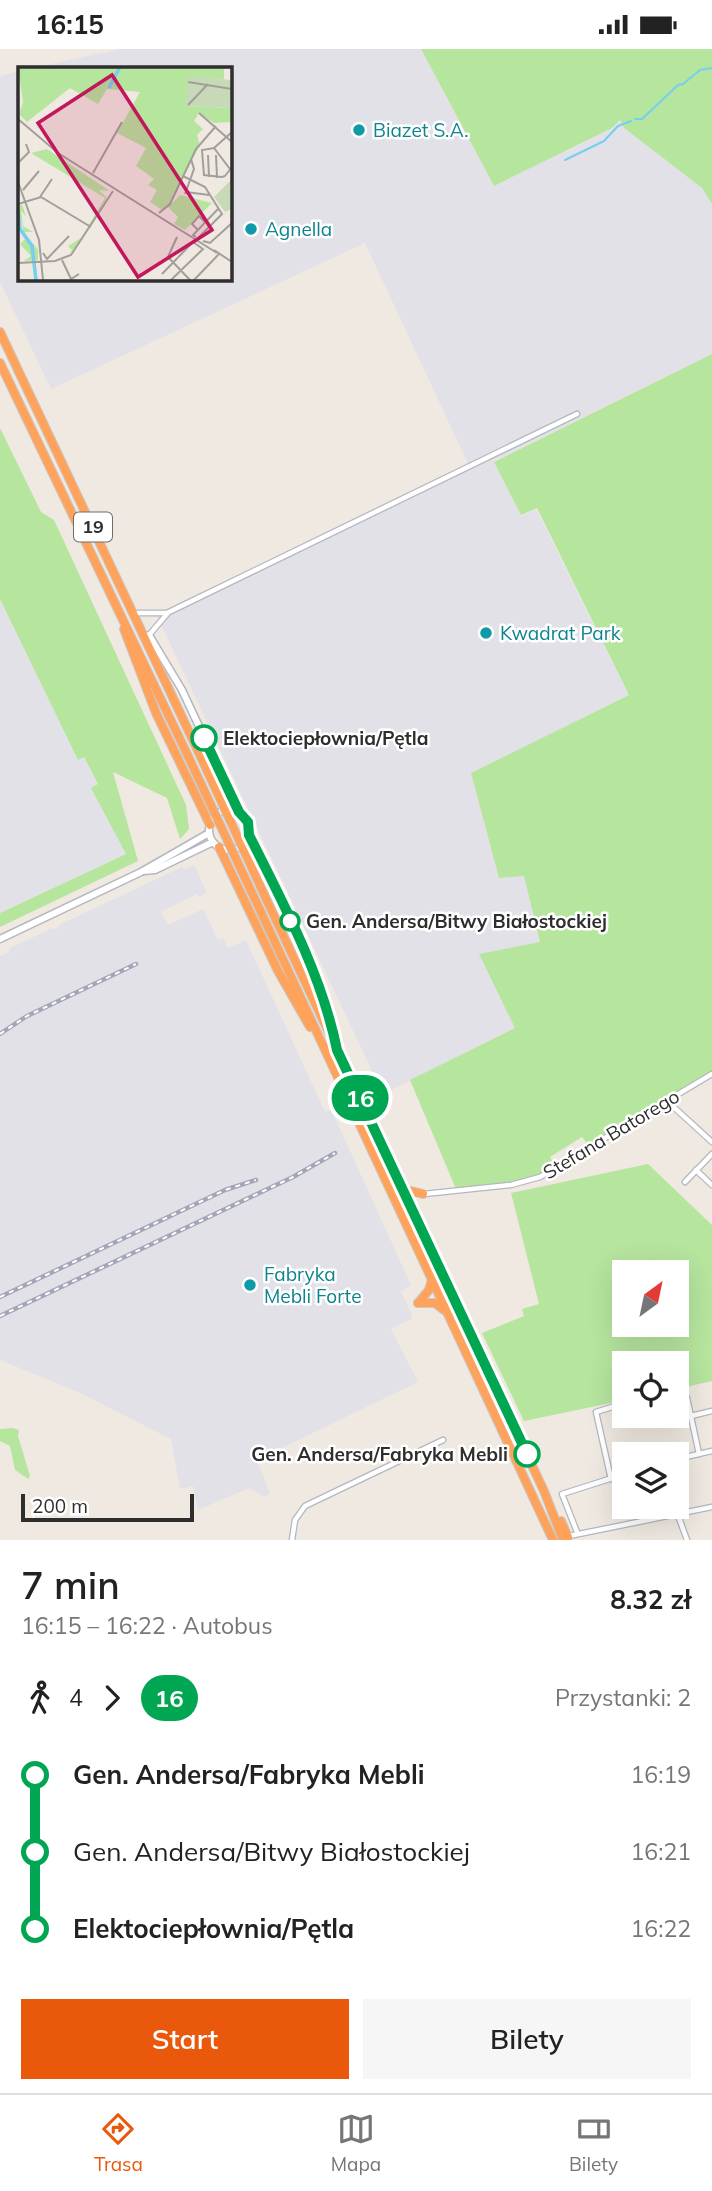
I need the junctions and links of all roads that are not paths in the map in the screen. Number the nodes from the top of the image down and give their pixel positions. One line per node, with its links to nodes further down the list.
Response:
1 (0, 332): 4 (highway, 19)
2 (0, 363): 5 (highway, 19)
3 (577, 414): 7 (street)
4 (130, 603): 6 (highway); 15 (highway, 19, bridge)
5 (118, 605): 10 (highway); 15 (highway, 19, bridge)
6 (138, 613): 7 (street); 8 (highway)
7 (167, 613): 8 (street)
8 (149, 635): 9 (street)
9 (239, 812): 10 (street); 11 (street)
10 (209, 829): 12 (street); 13 (street)
11 (249, 835): 12 (street); 15 (highway)
12 (216, 845): 13 (street); 15 (highway)
13 (141, 871): 14 (street)
14 (0, 939)
15 (332, 1051): 23 (highway, 19); 26 (highway, 19)
16 (712, 1073): 17 (street, Stefana Batorego)
17 (667, 1101): 18 (street); 24 (street, Stefana Batorego)
18 (712, 1142)
19 (712, 1154): 20 (street)
20 (696, 1170): 21 (street); 22 (street)
21 (685, 1182)
22 (712, 1185)
23 (402, 1188): 24 (highway); 25 (highway, 19)
24 (423, 1194): 25 (highway)
25 (413, 1213): 41 (highway, 19)
26 (432, 1279): 27 (highway, 19); 27 (highway)
27 (448, 1313): 43 (highway, 19)
28 (612, 1407): 36 (street)
29 (689, 1407): 31 (street)
30 (712, 1412): 31 (street)
31 (691, 1416): 34 (street)
32 (443, 1440): 42 (street)
33 (712, 1451): 34 (street)
34 (699, 1454): 35 (street)
35 (689, 1456)
36 (611, 1479): 41 (street)
37 (712, 1507): 38 (street)
38 (689, 1512)
39 (657, 1519): 41 (street)
40 (679, 1519): 45 (street)
41 (572, 1536): 44 (street)
42 (292, 1540)
43 (551, 1540)
44 (584, 1540)
45 (687, 1540)

